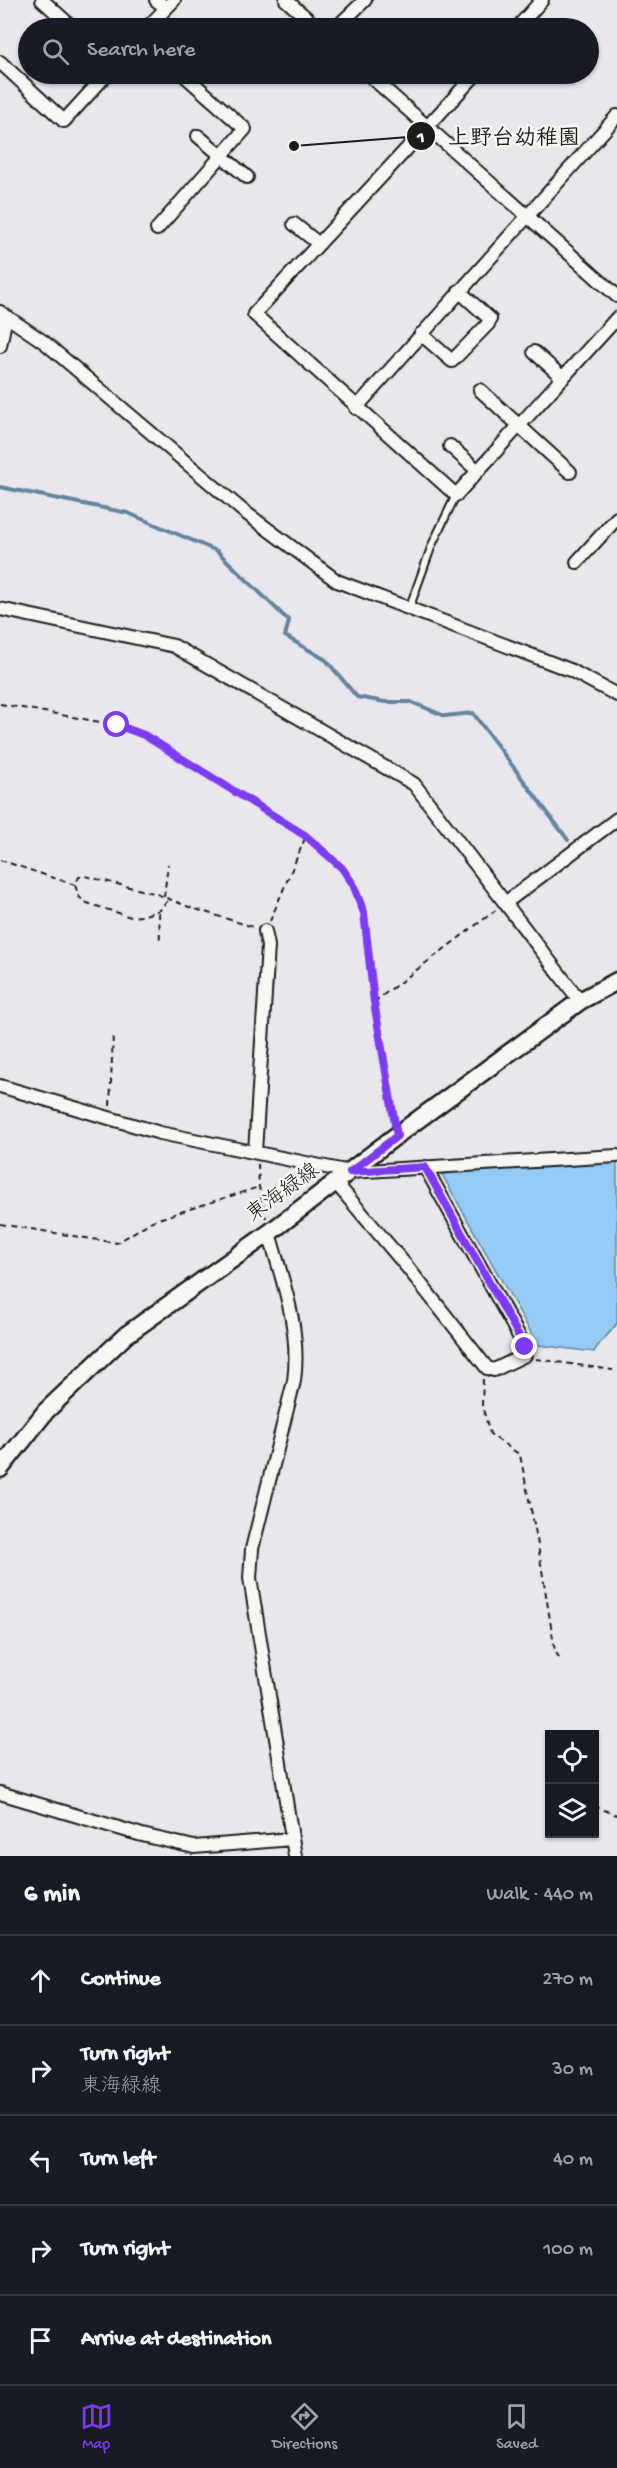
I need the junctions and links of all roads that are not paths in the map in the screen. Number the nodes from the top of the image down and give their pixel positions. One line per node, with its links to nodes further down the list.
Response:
1 (42, 0): 6 (street)
2 (286, 0): 8 (street)
3 (365, 0): 9 (street)
4 (542, 0): 10 (street)
5 (165, 3): 7 (street)
6 (62, 18)
7 (154, 18)
8 (307, 18)
9 (346, 18)
10 (525, 18)
11 (0, 62): 12 (street)
12 (18, 79)
13 (23, 84): 14 (street)
14 (98, 84)
15 (194, 84): 21 (street)
16 (380, 84): 19 (street)
17 (467, 84): 19 (street)
18 (617, 116): 23 (street)
19 (428, 126): 23 (street); 26 (street)
20 (198, 136): 21 (street)
21 (221, 156): 22 (street); 25 (street)
22 (247, 177)
23 (526, 216): 27 (street); 28 (street)
24 (294, 224): 26 (street)
25 (157, 229)
26 (319, 244): 36 (street)
27 (459, 291): 31 (street); 31 (street)
28 (617, 296)
29 (3, 314): 32 (street); 45 (street)
30 (617, 318): 34 (street)
31 (421, 334): 36 (street)
32 (0, 345)
33 (534, 352): 34 (street)
34 (563, 378): 37 (street)
35 (480, 390): 37 (street)
36 (356, 408): 41 (street)
37 (519, 425): 39 (street); 40 (street)
38 (450, 446): 39 (street)
39 (478, 471): 41 (street)
40 (570, 472)
41 (456, 495): 45 (lane)
42 (617, 518): 43 (street)
43 (577, 562)
44 (0, 609): 48 (street)
45 (409, 609): 46 (street)
46 (617, 695)
47 (617, 819): 48 (street)
48 (505, 903): 51 (street)
49 (266, 931): 53 (street)
50 (617, 981): 51 (main road, 東海緑線)
51 (580, 1001): 56 (main road, 東海緑線)
52 (0, 1086): 53 (street)
53 (257, 1152): 56 (street)
54 (617, 1156): 55 (street)
55 (425, 1167): 56 (street); 57 (street)
56 (350, 1172): 57 (main road, 東海緑線)
57 (336, 1183): 58 (main road, 東海緑線)
58 (269, 1233): 59 (main road, 東海緑線); 61 (street)
59 (0, 1469)
60 (0, 1793): 61 (street)
61 (292, 1839): 62 (street)
62 (295, 1856)

